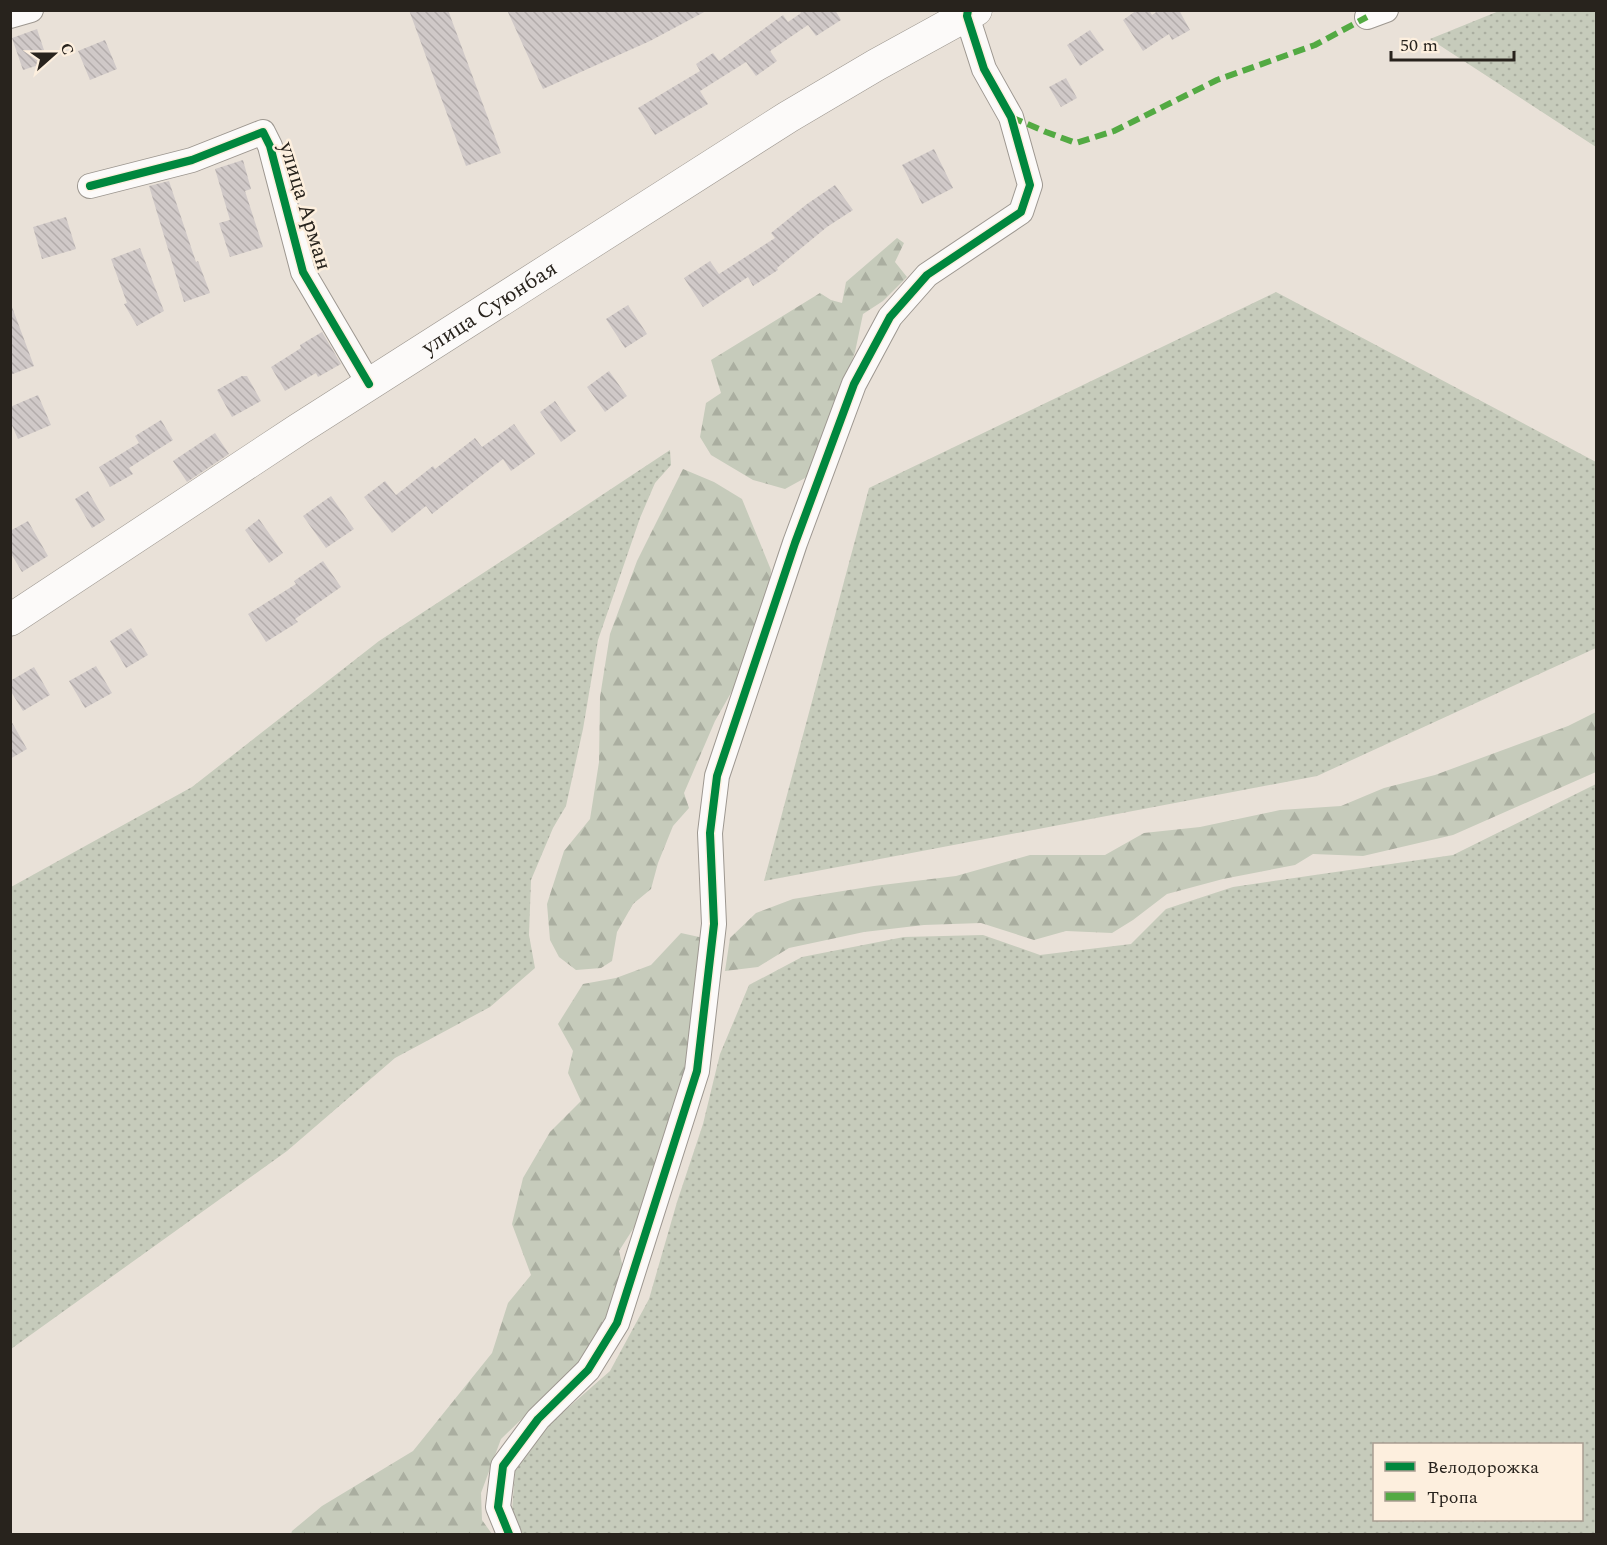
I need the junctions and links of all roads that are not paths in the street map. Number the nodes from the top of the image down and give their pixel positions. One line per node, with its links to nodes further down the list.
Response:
1 (31, 10): 3 (street)
2 (970, 12): 5 (main road, улица Суюнбая); 7 (street)
3 (10, 16)
4 (90, 186): 5 (street, улица Арман)
5 (369, 384): 6 (main road, улица Суюнбая)
6 (10, 620)
7 (508, 1534)

